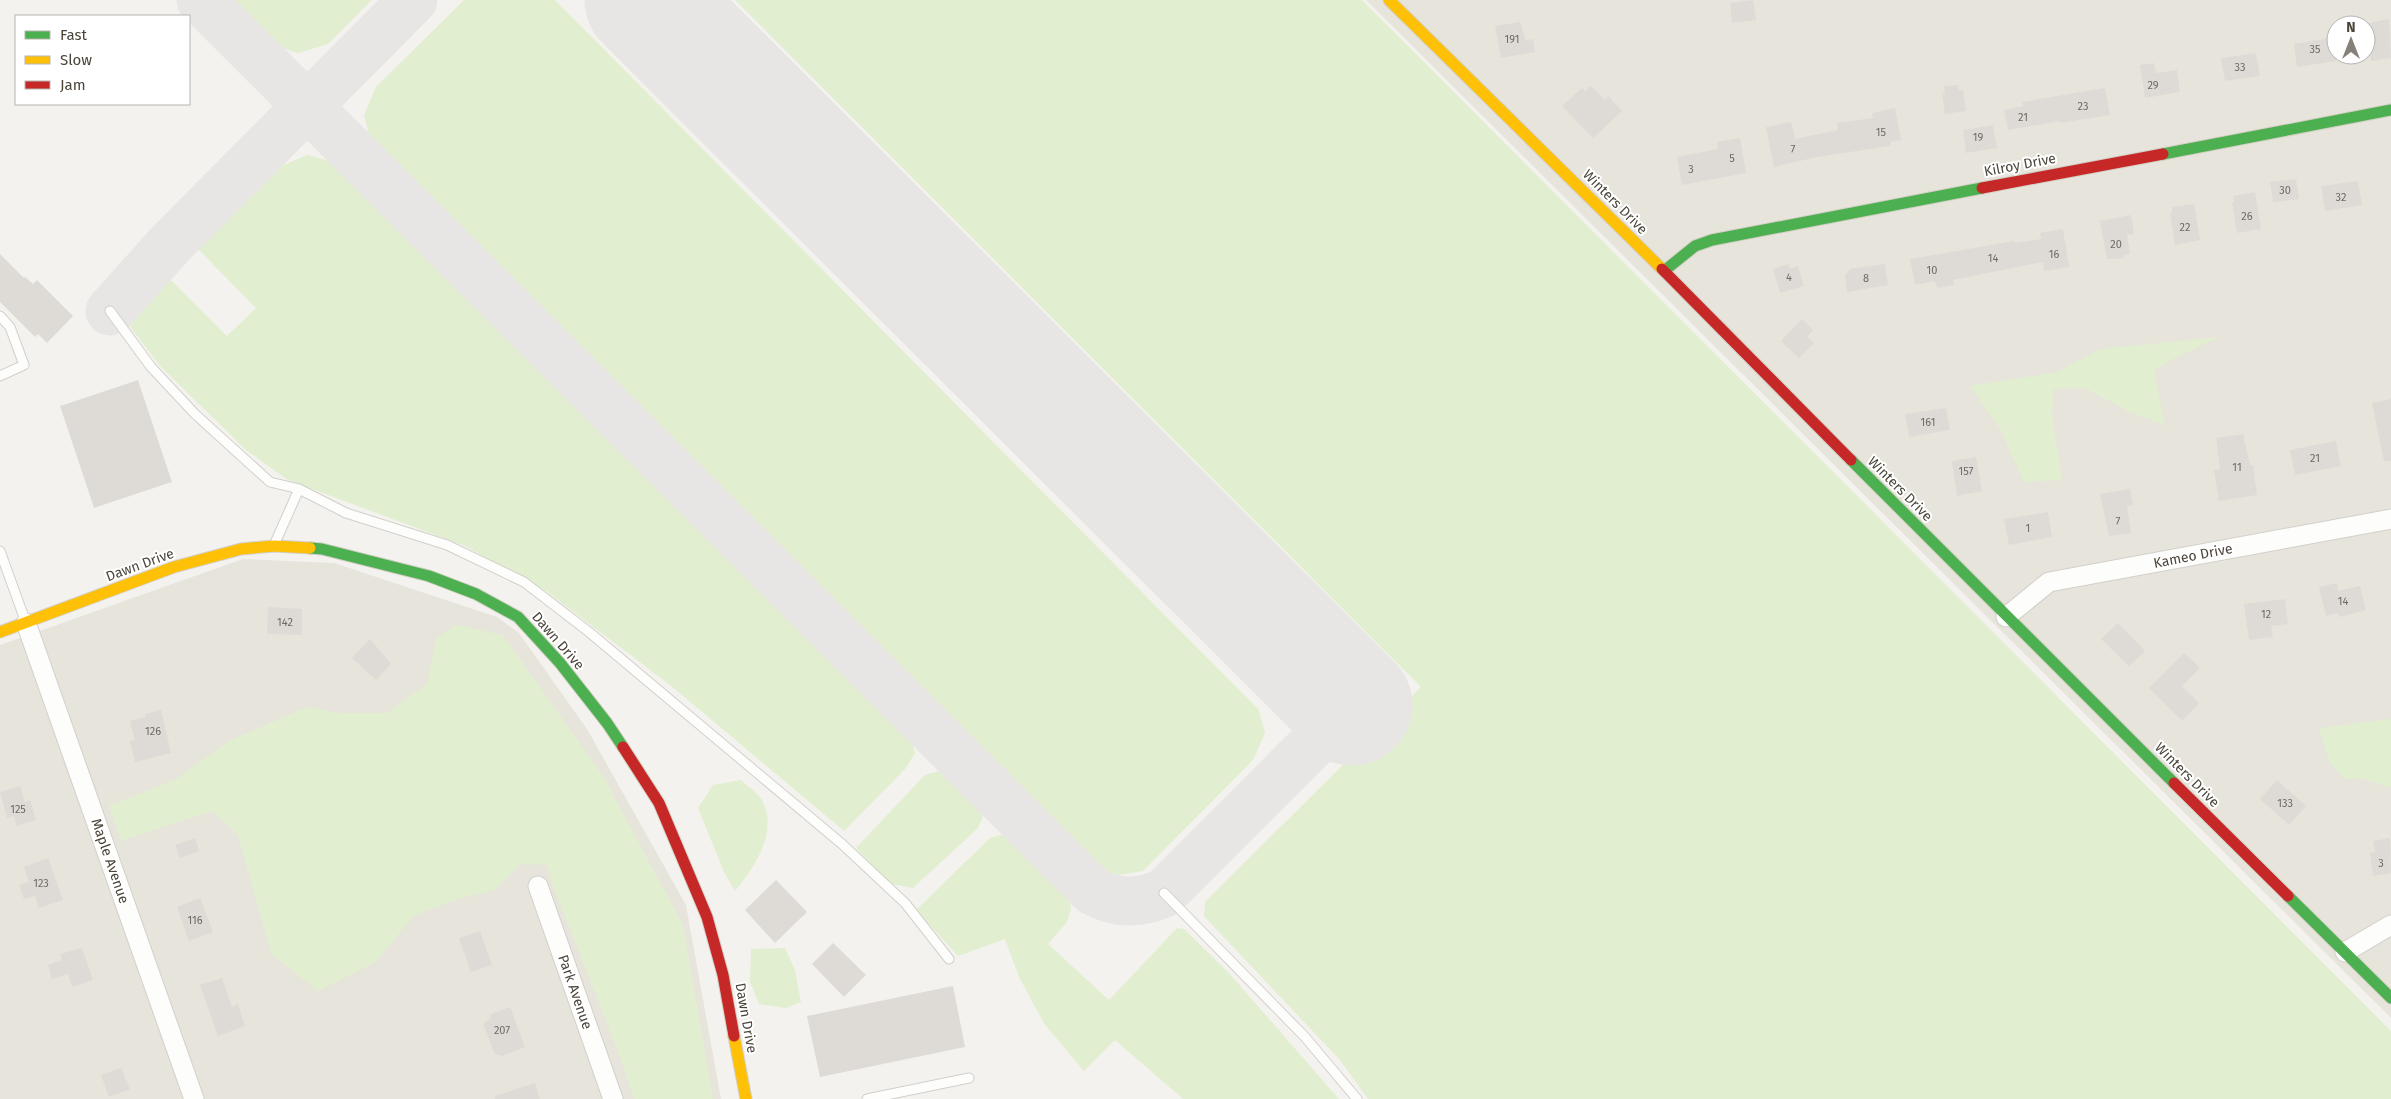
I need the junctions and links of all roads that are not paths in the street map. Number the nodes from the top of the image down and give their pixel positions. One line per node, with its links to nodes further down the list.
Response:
1 (1389, 0): 3 (street, Winters Drive)
2 (2391, 110): 3 (street, Kilroy Drive)
3 (1664, 272): 11 (street, Winters Drive)
4 (110, 311): 7 (lane)
5 (0, 316): 6 (lane)
6 (0, 376)
7 (299, 489): 9 (lane); 18 (lane)
8 (2391, 519): 11 (street, Kameo Drive)
9 (274, 546): 12 (street, Dawn Drive); 23 (street, Dawn Drive)
10 (0, 551): 12 (lane)
11 (2006, 617): 17 (street, Winters Drive)
12 (26, 623): 13 (street, Dawn Drive); 21 (street, Maple Avenue)
13 (0, 632)
14 (538, 886): 22 (street, Park Avenue)
15 (1164, 893): 25 (lane)
16 (2391, 925): 17 (street)
17 (2345, 952): 19 (street, Winters Drive)
18 (949, 959)
19 (2391, 998)
20 (969, 1078): 24 (lane)
21 (194, 1099)
22 (613, 1099)
23 (746, 1099)
24 (867, 1099)
25 (1357, 1099)

